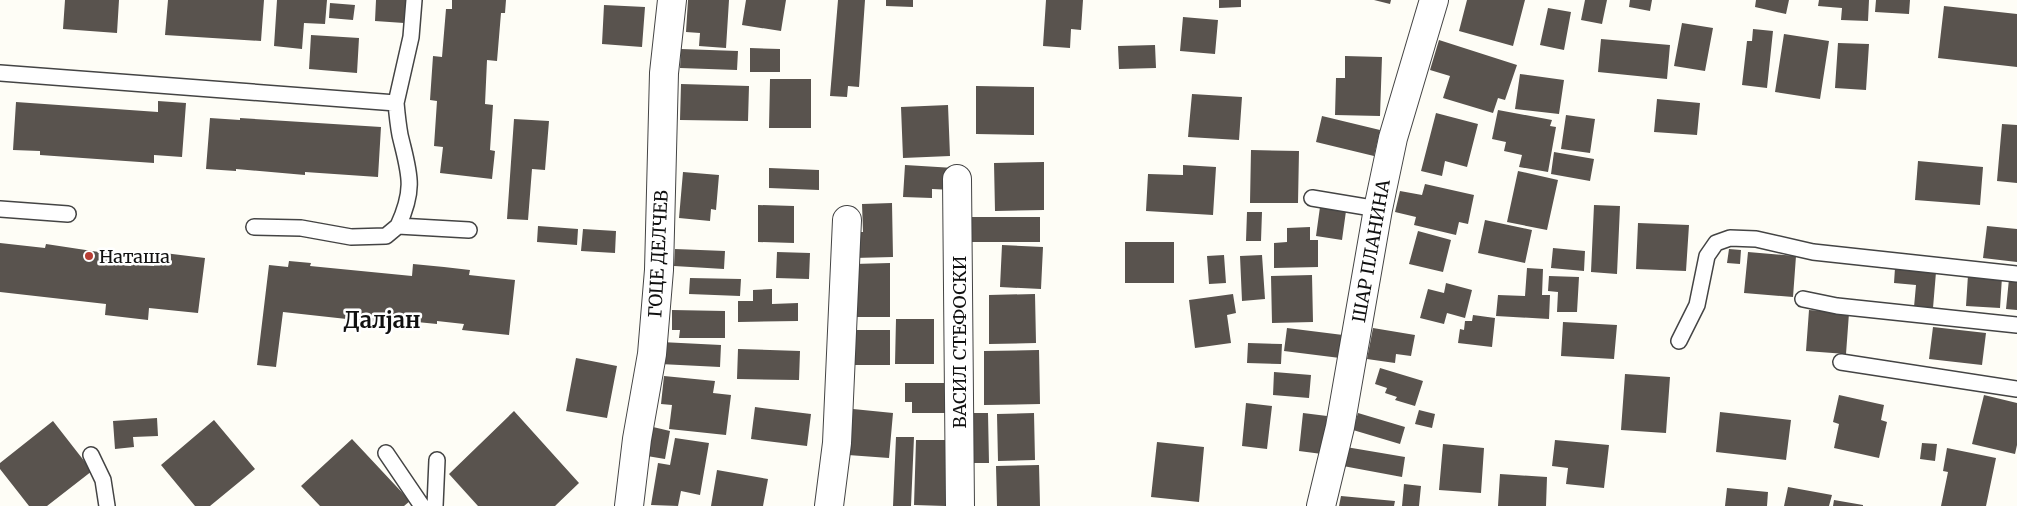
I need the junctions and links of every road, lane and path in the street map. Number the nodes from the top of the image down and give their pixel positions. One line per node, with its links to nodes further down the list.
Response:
1 (414, 0): 5 (lane)
2 (672, 0): 27 (street, ГОЦЕ ДЕЛЧЕВ)
3 (1434, 0): 9 (street, ШАР ПЛАНИНА)
4 (0, 73): 5 (lane)
5 (396, 103): 12 (lane)
6 (958, 179): 29 (street, ВАСИЛ СТЕФОСКИ)
7 (1312, 198): 9 (lane)
8 (0, 209): 10 (lane)
9 (1378, 209): 30 (street, ШАР ПЛАНИНА)
10 (68, 214)
11 (847, 220): 28 (street)
12 (398, 226): 13 (lane); 14 (lane)
13 (254, 227)
14 (469, 230)
15 (2017, 274): 18 (lane)
16 (1803, 299): 17 (lane)
17 (2017, 324)
18 (1679, 341)
19 (1841, 362): 20 (lane)
20 (2017, 389)
21 (386, 452): 25 (lane)
22 (91, 455): 24 (lane)
23 (437, 460): 26 (lane)
24 (106, 506)
25 (422, 506)
26 (435, 506)
27 (628, 506)
28 (829, 506)
29 (960, 506)
30 (1321, 506)

